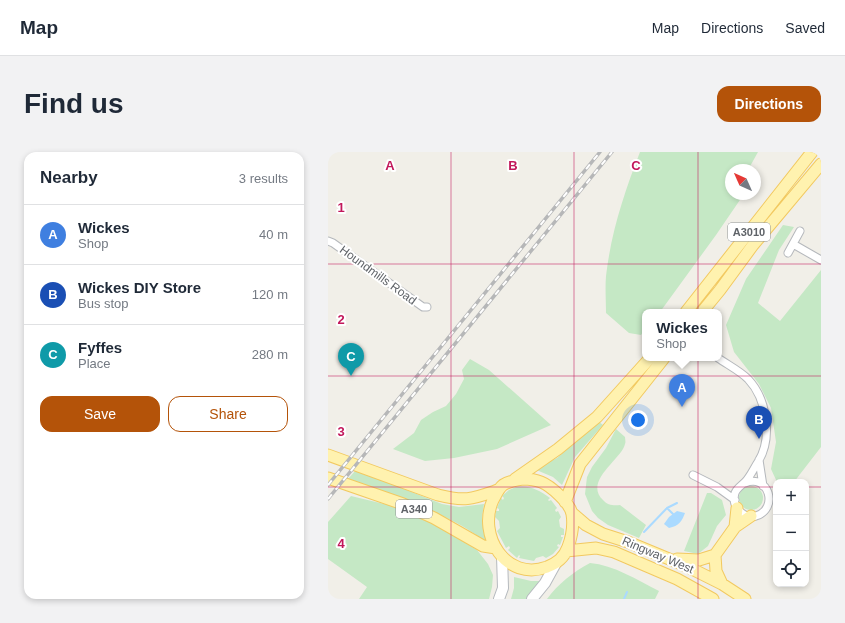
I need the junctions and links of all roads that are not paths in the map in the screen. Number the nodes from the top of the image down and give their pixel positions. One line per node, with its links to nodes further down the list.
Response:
1 (812, 152): 10 (main road, A3010)
2 (821, 164): 8 (main road, A3010)
3 (800, 232): 5 (street)
4 (328, 241): 9 (street, Houndmills Road)
5 (793, 244): 6 (street); 7 (street)
6 (788, 253)
7 (821, 260)
8 (720, 290): 11 (main road, A3010); 12 (street)
9 (427, 307)
10 (688, 309)
11 (704, 309)
12 (710, 309)
13 (647, 361): 20 (main road)
14 (662, 361): 26 (main road)
15 (722, 361): 17 (street)
16 (328, 455): 25 (main road, A340)
17 (759, 460): 21 (street); 22 (street)
18 (693, 475): 23 (street)
19 (328, 478): 32 (main road, A340)
20 (513, 481): 25 (main road); 26 (main road)
21 (745, 483): 22 (street); 24 (street)
22 (763, 486): 29 (street)
23 (717, 487): 24 (street); 27 (street)
24 (738, 488): 27 (street)
25 (498, 490): 32 (main road)
26 (565, 502): 28 (main road)
27 (736, 504): 29 (street); 30 (main road)
28 (572, 513): 31 (main road); 34 (main road, Ringway West)
29 (752, 516): 30 (main road)
30 (736, 527): 33 (main road)
31 (566, 551): 35 (main road); 39 (main road, Ringway West)
32 (499, 552): 35 (main road); 37 (main road)
33 (715, 555): 34 (main road); 36 (main road)
34 (668, 558): 36 (main road, Ringway West)
35 (556, 563): 38 (main road)
36 (722, 584): 40 (main road, Ringway West)
37 (499, 599)
38 (532, 599)
39 (713, 599)
40 (745, 599)

